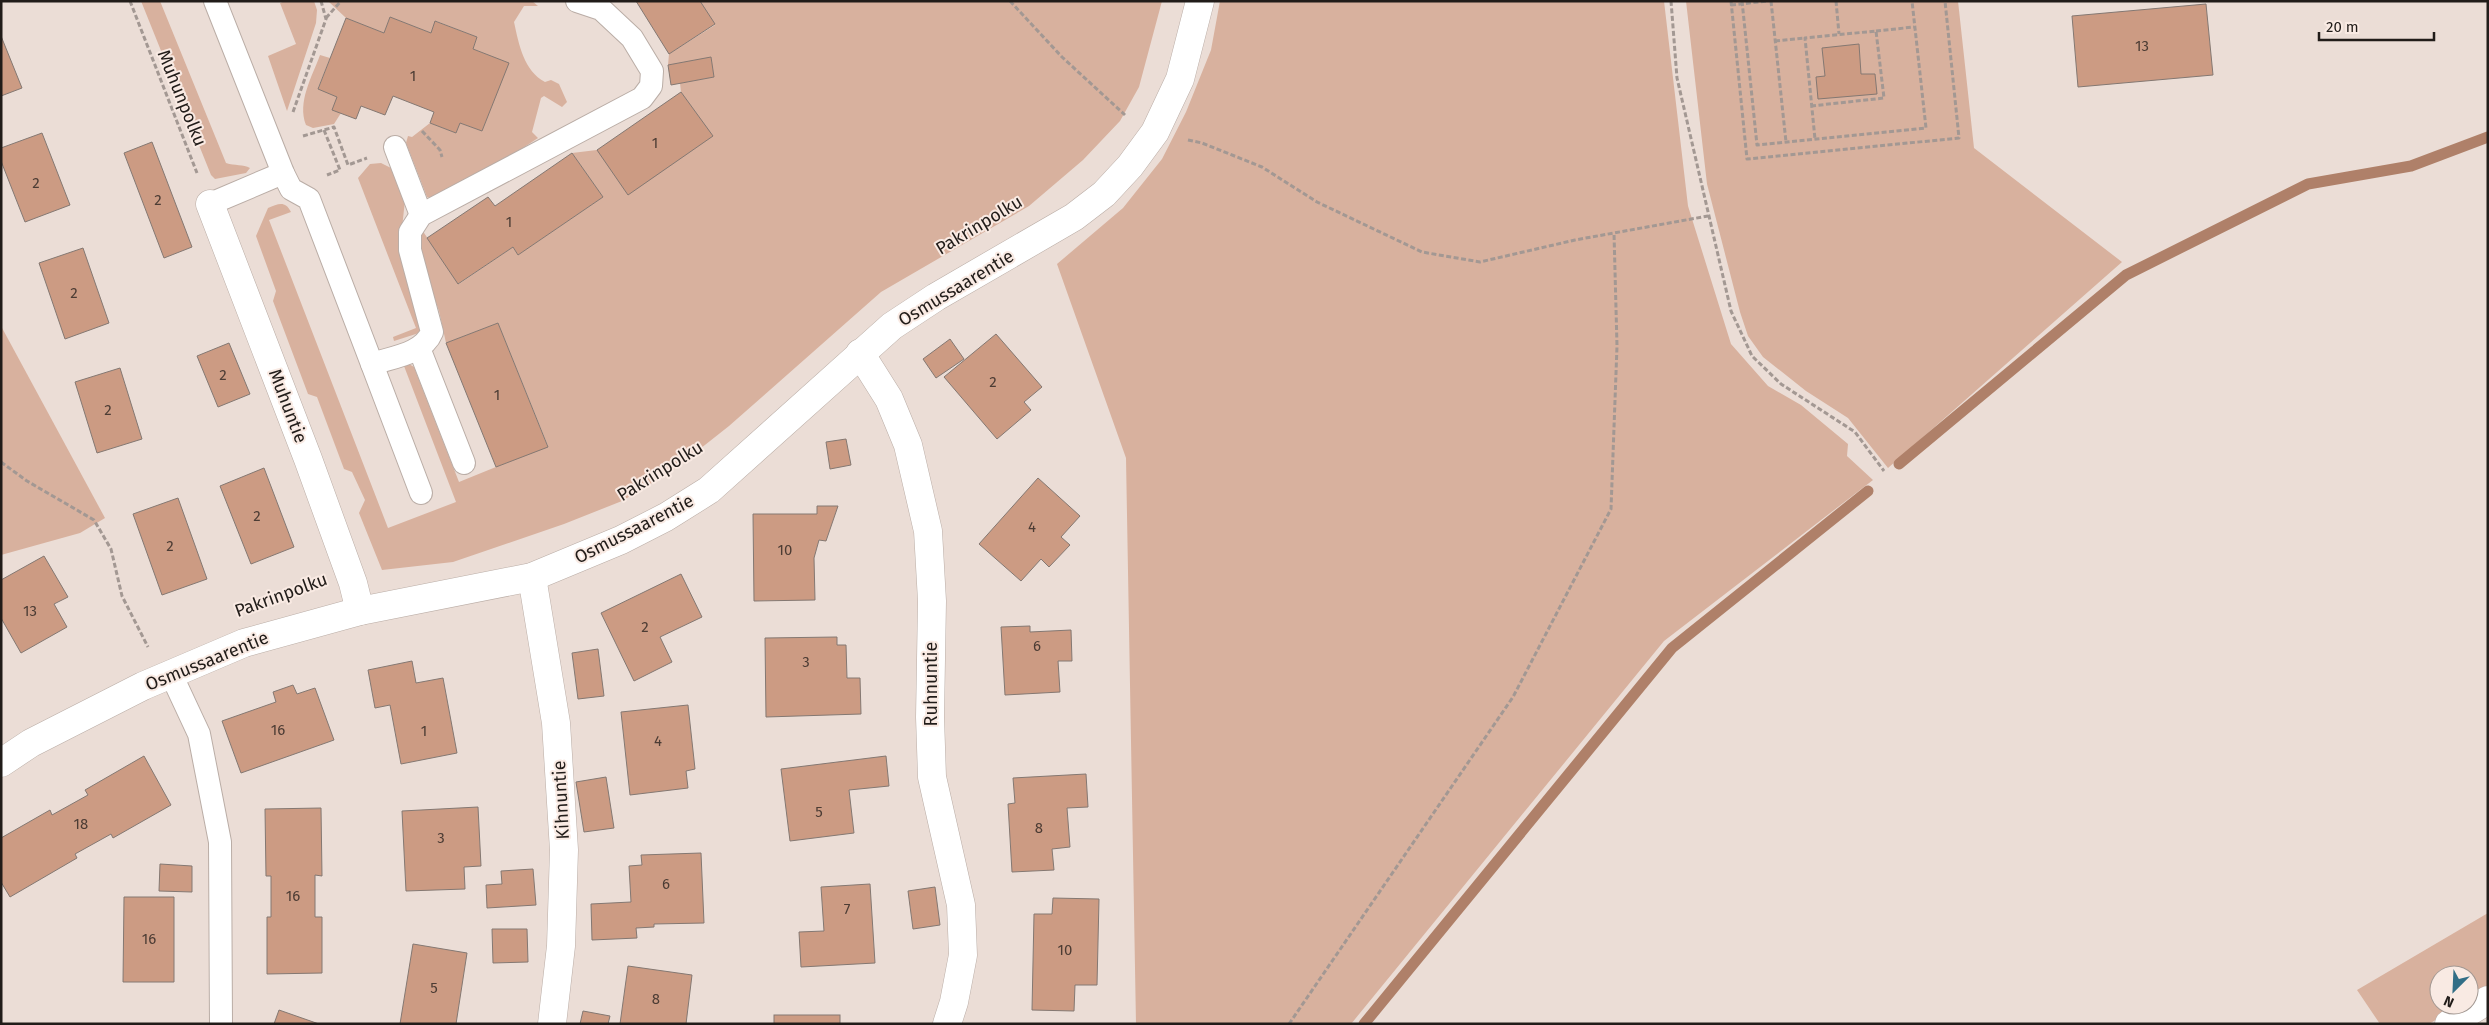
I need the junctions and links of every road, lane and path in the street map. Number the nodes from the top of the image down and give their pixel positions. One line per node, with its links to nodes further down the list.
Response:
1 (130, 1): 33 (path, Muhunpolku)
2 (215, 1): 32 (lane)
3 (321, 1): 15 (path)
4 (341, 1): 15 (path)
5 (577, 1): 34 (lane)
6 (1010, 1): 22 (path)
7 (1200, 1): 26 (street, Osmussaarentie)
8 (1671, 1): 35 (path)
9 (1770, 1): 13 (path); 20 (path)
10 (1836, 1): 18 (path)
11 (1912, 1): 16 (path)
12 (1945, 1): 14 (path)
13 (1742, 2): 14 (path); 28 (path)
14 (1731, 3)
15 (326, 19): 23 (path)
16 (1914, 27): 17 (path); 27 (path)
17 (1876, 31): 18 (path); 21 (path)
18 (1839, 34): 19 (path)
19 (1805, 38): 20 (path); 21 (path)
20 (1775, 41): 28 (path)
21 (1812, 106): 27 (path)
22 (1130, 119)
23 (296, 120)
24 (300, 128): 25 (path)
25 (324, 130): 30 (path); 31 (path)
26 (1155, 132): 36 (path); 38 (street, Osmussaarentie)
27 (1815, 139): 28 (path)
28 (1786, 142)
29 (395, 147): 34 (lane)
30 (346, 158)
31 (336, 161)
32 (282, 173): 33 (lane); 39 (lane)
33 (210, 204): 45 (street, Muhuntie)
34 (421, 215): 37 (lane)
35 (1708, 216): 36 (path); 42 (path)
36 (1614, 233): 52 (path)
37 (419, 348): 39 (lane); 41 (lane)
38 (860, 353): 44 (street, Osmussaarentie); 51 (street, Ruhnuntie)
39 (372, 364): 43 (lane)
40 (1, 462): 46 (path)
41 (464, 463)
42 (1884, 471)
43 (421, 493)
44 (532, 577): 45 (street, Osmussaarentie); 50 (street, Kihnuntie)
45 (360, 610): 46 (street, Osmussaarentie)
46 (170, 674): 47 (street, Osmussaarentie); 49 (lane)
47 (1, 763)
48 (2488, 1000): 53 (street)
49 (221, 1024)
50 (552, 1024)
51 (947, 1024)
52 (1289, 1024)
53 (2449, 1024)

